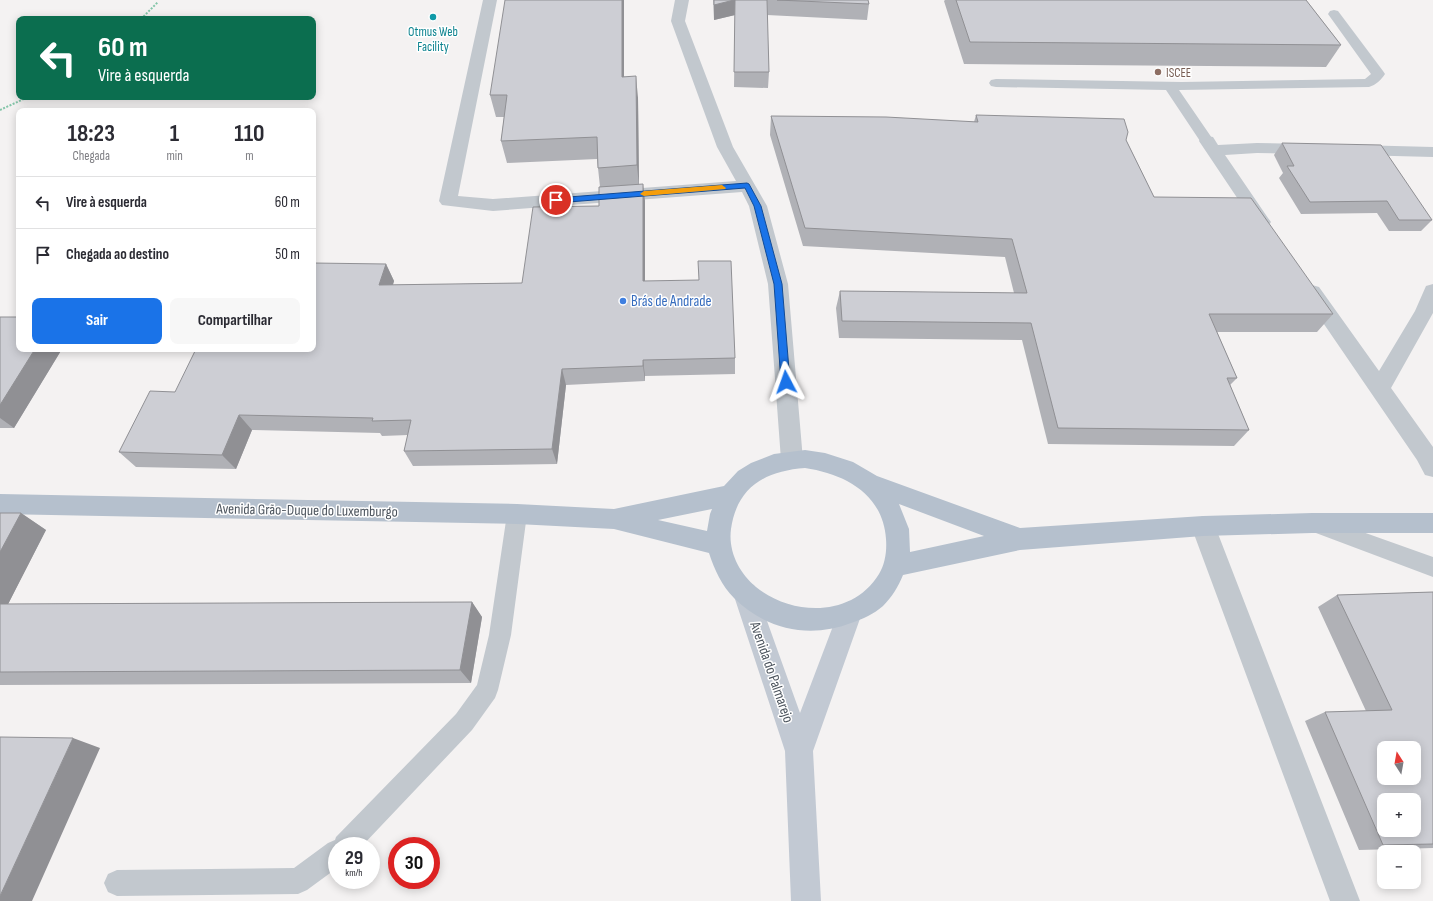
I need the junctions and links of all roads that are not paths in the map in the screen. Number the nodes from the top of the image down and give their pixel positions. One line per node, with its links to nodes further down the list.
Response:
1 (490, 0): 8 (street)
2 (682, 0): 8 (street)
3 (1334, 14): 5 (lane)
4 (996, 83): 5 (lane)
5 (1170, 86): 6 (lane)
6 (1210, 146): 7 (street); 9 (street)
7 (1433, 152)
8 (747, 186): 14 (street)
9 (1271, 234)
10 (1303, 279): 12 (street)
11 (1433, 291): 12 (street)
12 (1380, 388): 13 (street)
13 (1430, 458)
14 (792, 460): 15 (main road); 16 (main road)
15 (869, 483): 23 (main road); 25 (main road)
16 (731, 495): 19 (main road, Avenida Grão-Duque do Luxemburgo); 24 (main road)
17 (0, 504): 18 (main road, Avenida Grão-Duque do Luxemburgo)
18 (517, 514): 19 (main road, Avenida Grão-Duque do Luxemburgo); 30 (lane)
19 (614, 518): 24 (main road, Avenida Grão-Duque do Luxemburgo)
20 (1312, 523): 21 (main road); 22 (main road); 26 (lane)
21 (1433, 523)
22 (1203, 526): 23 (main road); 34 (street)
23 (1020, 539): 25 (main road)
24 (719, 546): 27 (main road)
25 (896, 566): 28 (main road)
26 (1433, 567)
27 (745, 593): 28 (main road); 29 (street, Avenida do Palmarejo)
28 (850, 613): 29 (street, Avenida do Palmarejo)
29 (799, 751): 33 (street, Avenida do Palmarejo)
30 (354, 837)
31 (328, 859): 32 (lane)
32 (117, 883)
33 (806, 901)
34 (1345, 901)

